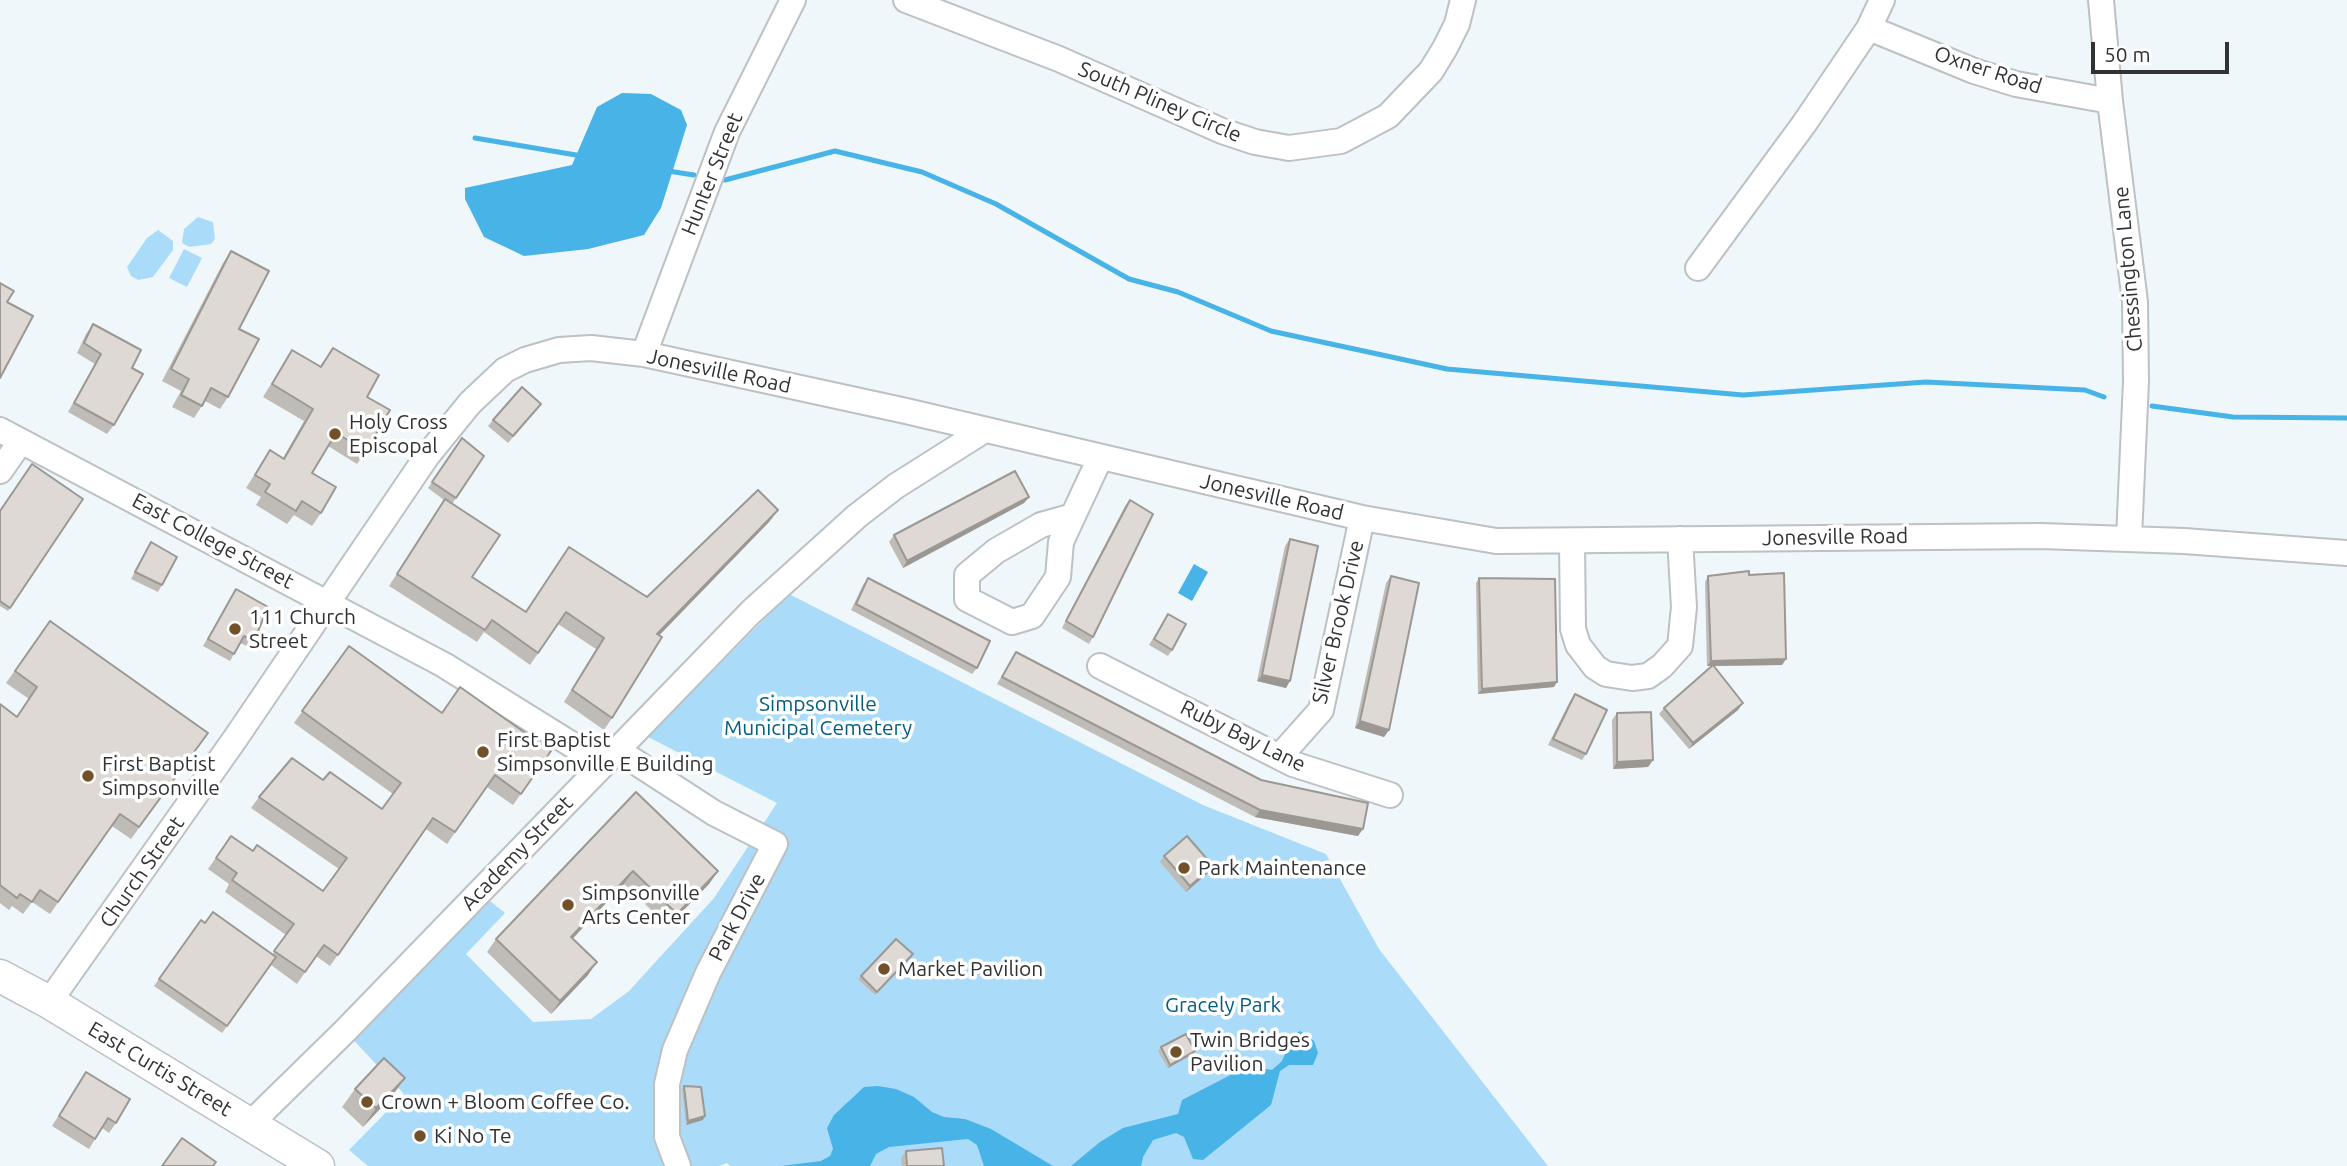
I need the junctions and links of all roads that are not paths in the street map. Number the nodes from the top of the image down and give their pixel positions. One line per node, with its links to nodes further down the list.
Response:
1 (793, 0): 9 (street, Hunter Street)
2 (906, 0): 3 (street, South Pliney Circle)
3 (1463, 0)
4 (1882, 0): 6 (street)
5 (2101, 0): 7 (street, Chessington Lane)
6 (1869, 27): 7 (street, Oxner Road); 8 (street)
7 (2110, 101): 16 (street, Chessington Lane)
8 (1698, 268)
9 (644, 354): 10 (street, Jonesville Road); 20 (street, Jonesville Road)
10 (982, 431): 12 (street, Jonesville Road); 23 (street, Academy Street)
11 (10, 436): 13 (street); 20 (street, East College Street)
12 (1100, 458): 14 (street); 15 (street, Jonesville Road)
13 (0, 471)
14 (1073, 516): 14 (street)
15 (1362, 518): 18 (street, Jonesville Road); 22 (street, Silver Brook Drive)
16 (2129, 538): 17 (street, Jonesville Road); 19 (street, Jonesville Road)
17 (1680, 539): 18 (street, Jonesville Road); 18 (street)
18 (1572, 541)
19 (2347, 553)
20 (327, 601): 23 (street, East College Street); 26 (street, Church Street)
21 (1100, 666): 22 (street, Ruby Bay Lane)
22 (1282, 755): 24 (street, Ruby Bay Lane)
23 (610, 757): 27 (street, Academy Street); 29 (street, Park Drive)
24 (1390, 795)
25 (0, 976): 26 (main road, East Curtis Street)
26 (49, 1002): 27 (main road, East Curtis Street)
27 (251, 1123): 28 (main road, East Curtis Street)
28 (318, 1166)
29 (678, 1166)

